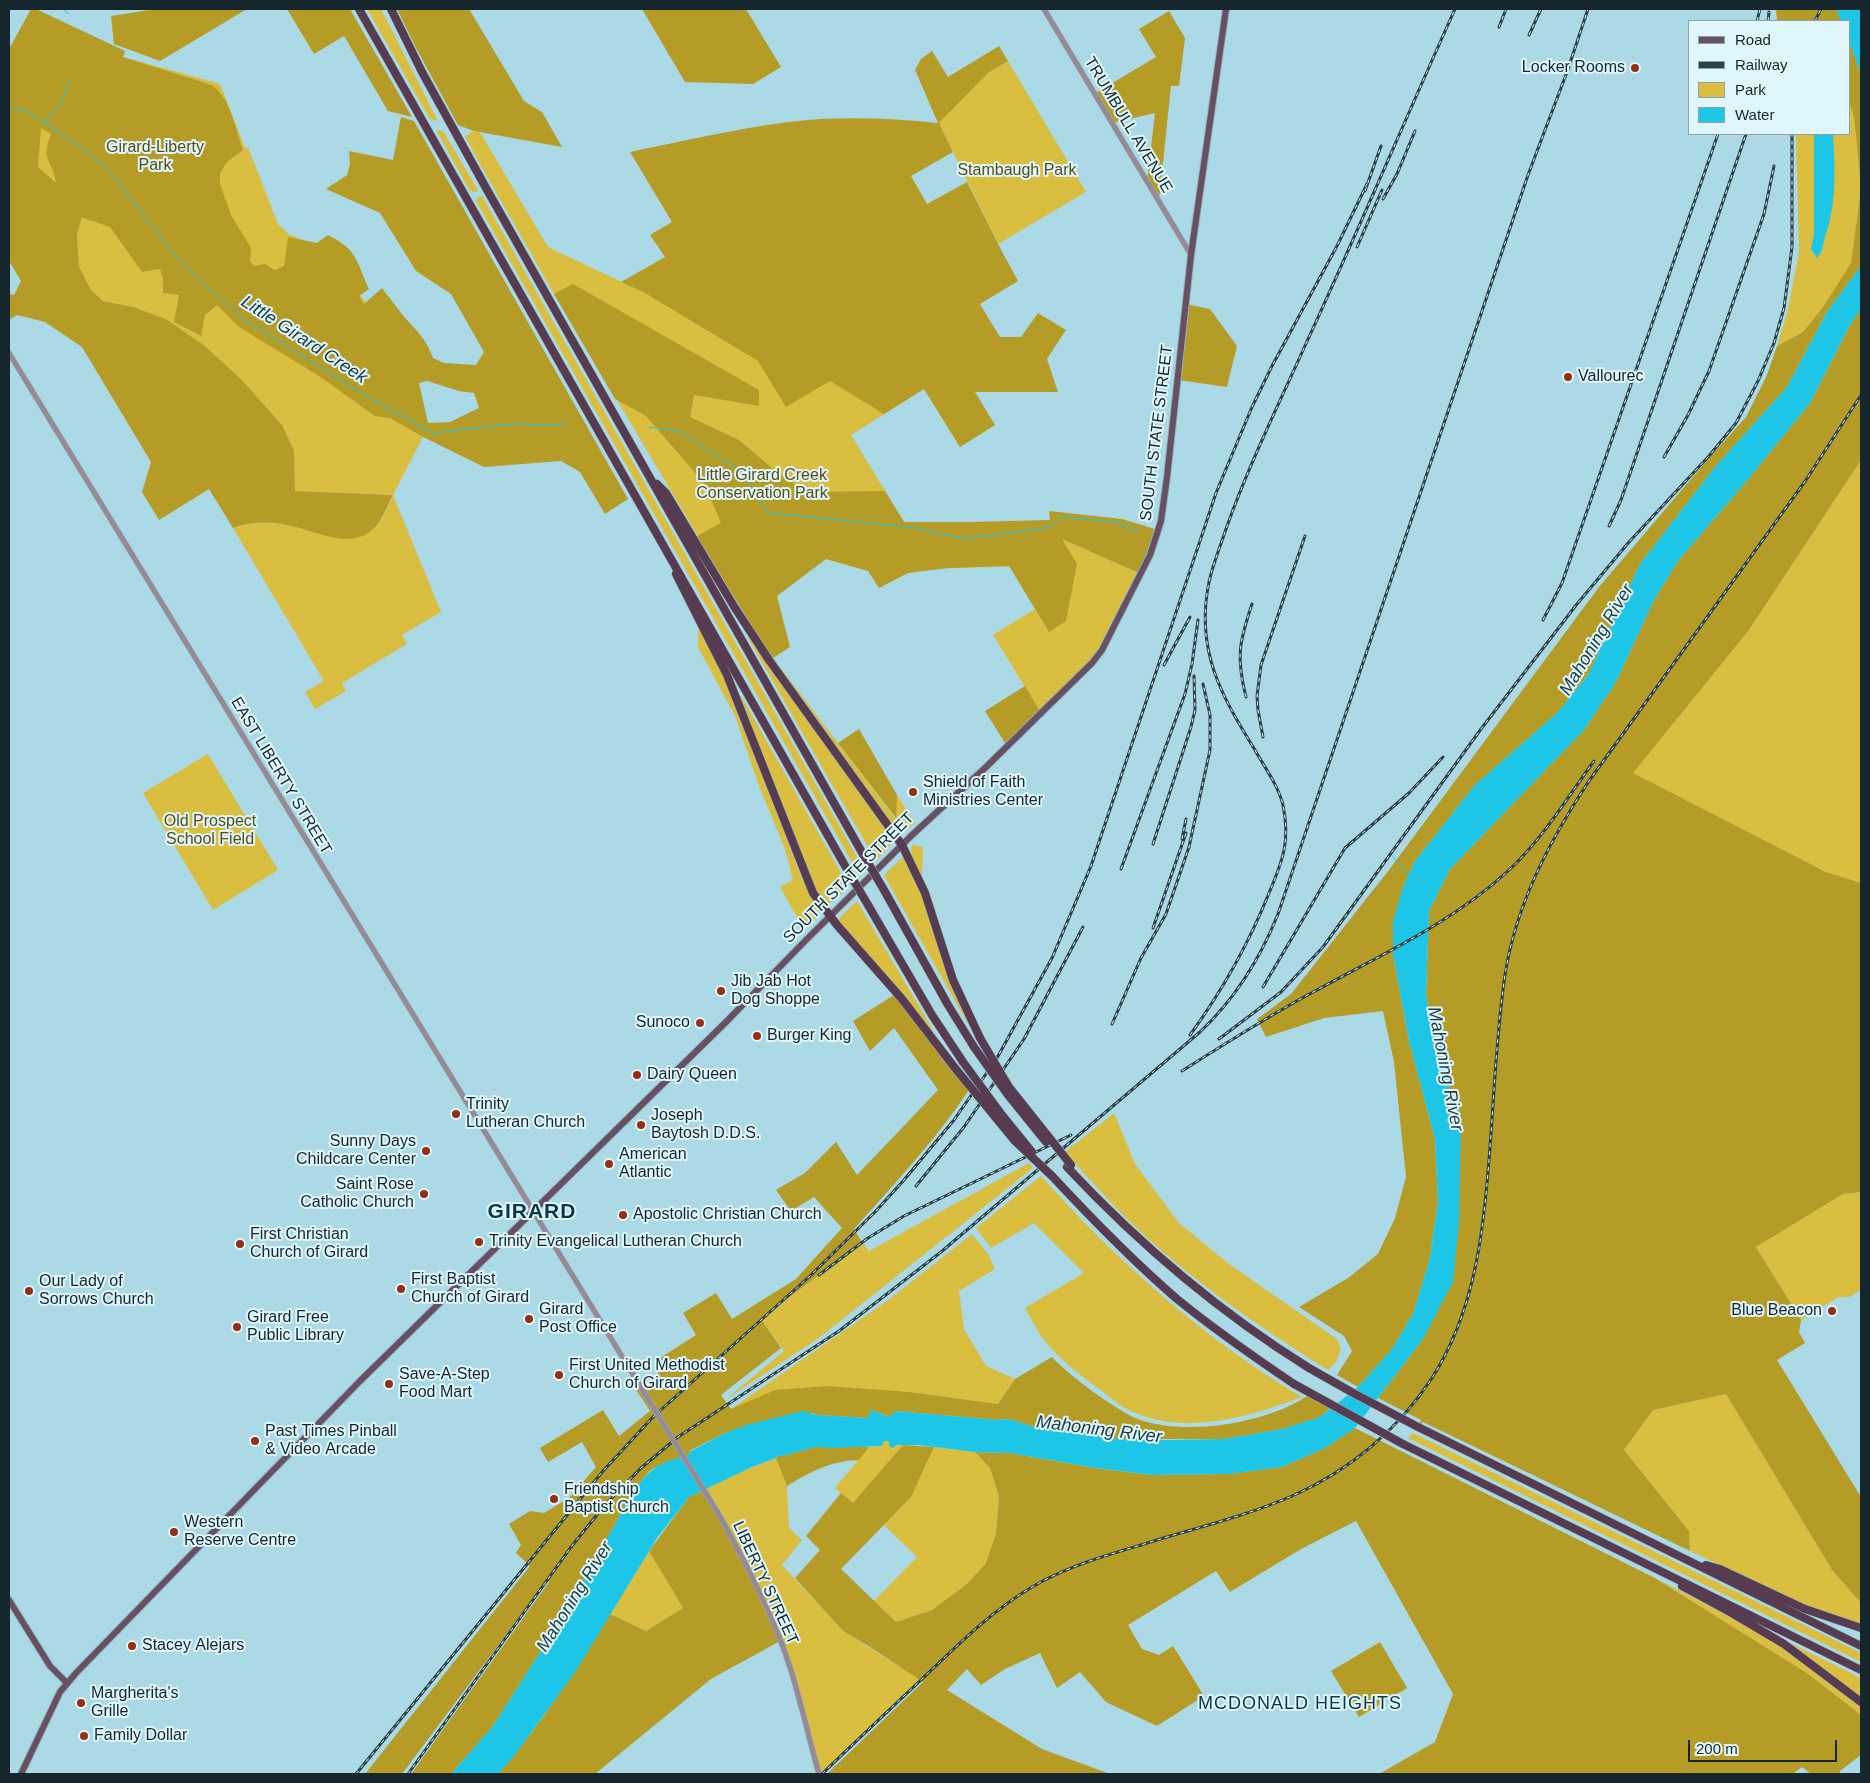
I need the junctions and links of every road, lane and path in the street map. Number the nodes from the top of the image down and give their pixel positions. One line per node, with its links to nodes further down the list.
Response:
1 (359, 9): 10 (highway)
2 (386, 9): 6 (highway)
3 (391, 9): 6 (highway)
4 (1044, 9): 7 (street, TRUMBULL AVENUE)
5 (1226, 9): 7 (main road, SOUTH STATE STREET)
6 (478, 174): 9 (highway)
7 (1191, 255): 11 (main road, SOUTH STATE STREET)
8 (9, 353): 15 (street, EAST LIBERTY STREET)
9 (649, 476): 11 (highway); 13 (highway, bridge)
10 (669, 556): 12 (highway); 14 (highway, bridge)
11 (902, 845): 12 (main road, SOUTH STATE STREET); 13 (highway, bridge)
12 (830, 916): 14 (highway, bridge); 15 (main road, SOUTH STATE STREET)
13 (1069, 1166): 17 (highway, bridge)
14 (1052, 1176): 18 (highway, bridge)
15 (533, 1212): 16 (street, EAST LIBERTY STREET); 23 (main road, SOUTH STATE STREET)
16 (634, 1376): 26 (street, LIBERTY STREET, bridge)
17 (1688, 1560): 20 (highway); 21 (highway)
18 (1657, 1570): 22 (highway); 24 (highway)
19 (9, 1600): 23 (main road)
20 (1861, 1628)
21 (1861, 1646)
22 (1861, 1670)
23 (67, 1683): 25 (main road, SOUTH STATE STREET)
24 (1861, 1702)
25 (20, 1774)
26 (818, 1774)

